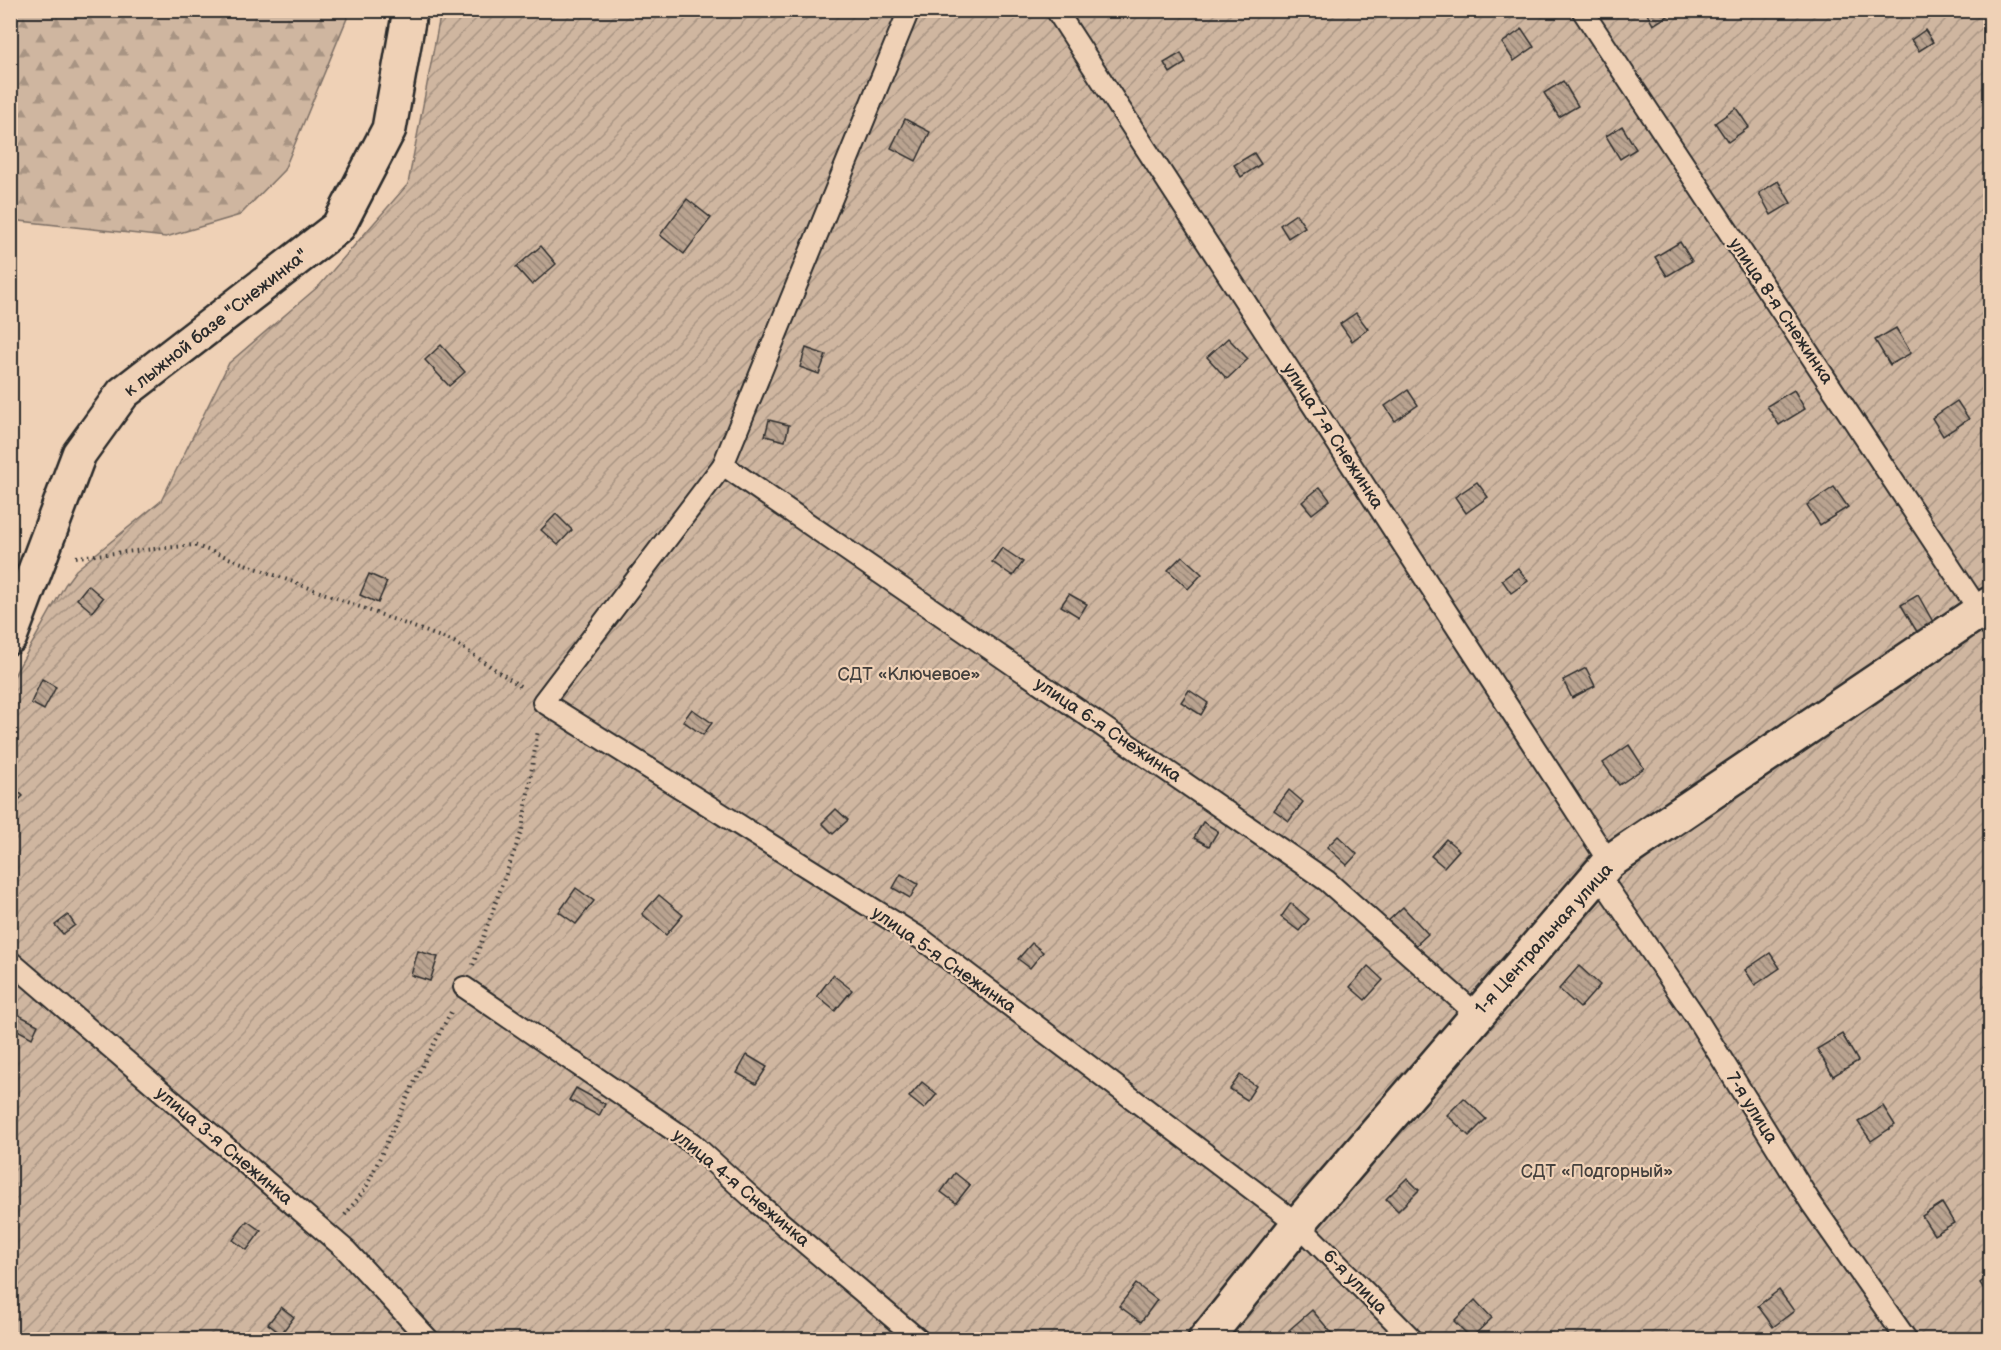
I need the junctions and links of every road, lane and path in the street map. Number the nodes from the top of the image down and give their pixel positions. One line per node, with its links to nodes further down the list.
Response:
1 (410, 10): 6 (street, к лыжной базе "Снежинка")
2 (909, 10): 5 (lane)
3 (1056, 10): 10 (lane, улица 7-я Снежинка)
4 (1582, 10): 7 (lane, улица 8-я Снежинка)
5 (723, 465): 9 (lane); 13 (lane, улица 6-я Снежинка)
6 (37, 561): 8 (street, к лыжной базе "Снежинка"); 9 (path)
7 (1987, 614): 10 (street, 1-я Центральная улица)
8 (10, 637)
9 (543, 702): 14 (lane, улица 5-я Снежинка)
10 (1604, 868): 13 (street, 1-я Центральная улица); 19 (lane, 7-я улица)
11 (10, 961): 15 (lane, улица 3-я Снежинка)
12 (464, 987): 16 (lane, улица 4-я Снежинка)
13 (1476, 1014): 14 (street, 1-я Центральная улица)
14 (1298, 1224): 17 (street, 1-я Центральная улица); 18 (lane, 6-я улица)
15 (429, 1340)
16 (920, 1340)
17 (1205, 1340)
18 (1413, 1340)
19 (1907, 1340)

